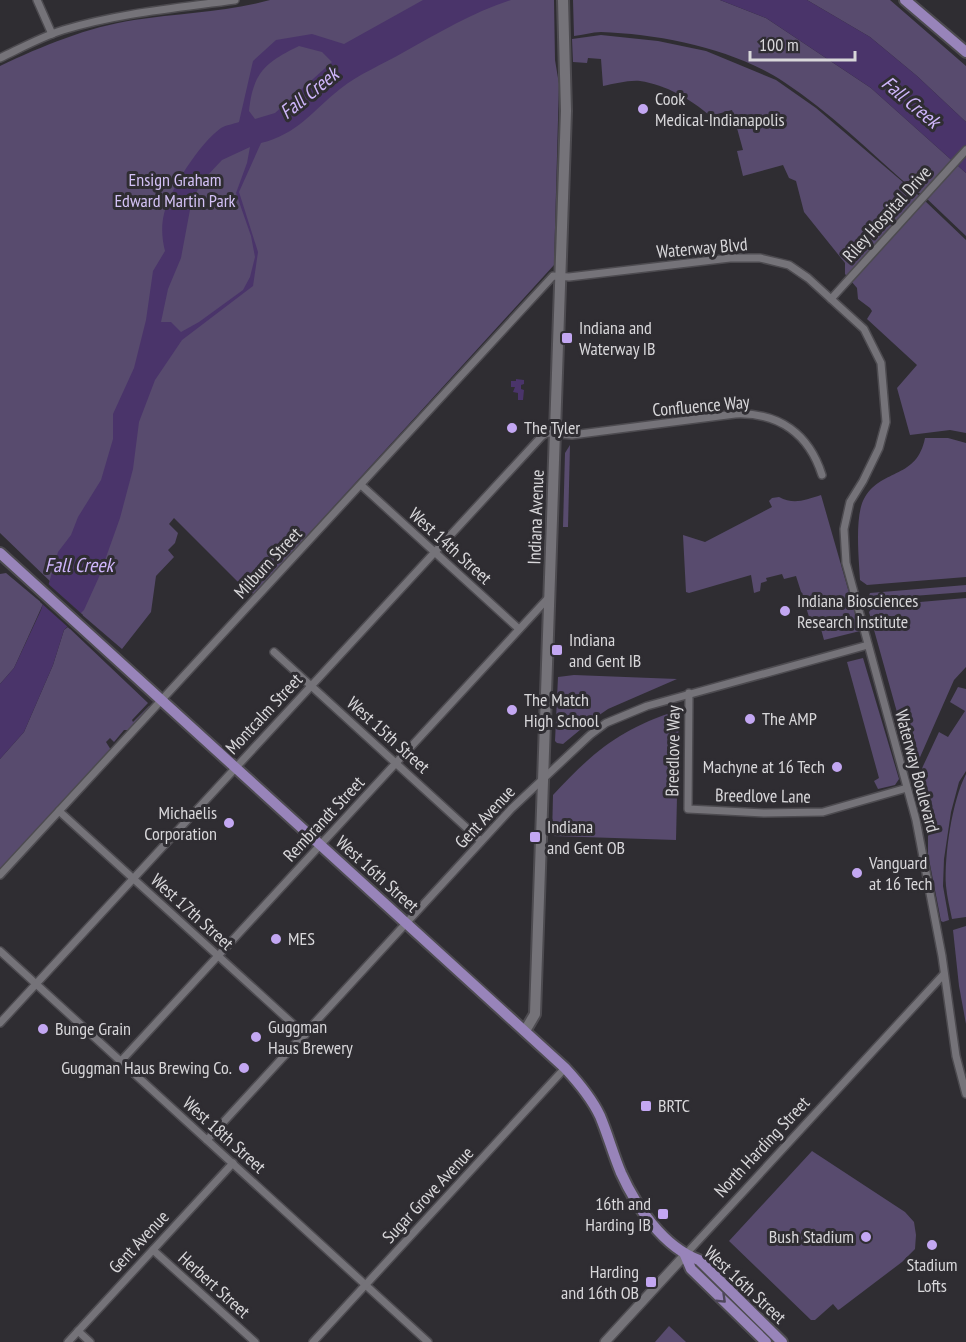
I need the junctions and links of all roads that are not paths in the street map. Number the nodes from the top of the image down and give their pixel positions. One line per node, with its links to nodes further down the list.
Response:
1 (37, 0): 5 (street)
2 (235, 0): 5 (street)
3 (564, 0): 9 (main road, Indiana Avenue)
4 (905, 0): 6 (main road)
5 (52, 34): 7 (street)
6 (966, 52)
7 (0, 58)
8 (966, 150): 10 (street, Riley Hospital Drive)
9 (560, 277): 10 (street, Waterway Blvd); 11 (main road, Indiana Avenue); 13 (street, Milburn Street)
10 (831, 298): 16 (street, Waterway Blvd)
11 (555, 434): 12 (street, Confluence Way); 14 (street, Montcalm Street); 17 (main road, Indiana Avenue)
12 (822, 475)
13 (361, 485): 14 (street, West 14th Street); 23 (street, Milburn Street)
14 (435, 552): 18 (street, West 14th Street); 21 (street, Montcalm Street)
15 (0, 554): 23 (main road, West 16th Street)
16 (846, 563): 19 (street, Waterway Boulevard)
17 (550, 596): 18 (street, Rembrandt Street); 26 (main road, Indiana Avenue)
18 (519, 629): 24 (street, Rembrandt Street)
19 (868, 645): 22 (street, Gent Avenue); 27 (street, Waterway Boulevard)
20 (274, 652): 21 (street, West 15th Street)
21 (311, 686): 24 (street, West 15th Street); 25 (street, Montcalm Street)
22 (689, 693): 26 (street, Gent Avenue); 28 (street, Breedlove Way)
23 (162, 700): 25 (main road, West 16th Street); 29 (street, Milburn Street)
24 (396, 763): 30 (street, West 15th Street); 31 (street, Rembrandt Street)
25 (235, 768): 31 (main road, West 16th Street); 33 (street, Montcalm Street)
26 (543, 779): 30 (street, Gent Avenue); 40 (main road, Indiana Avenue)
27 (907, 788): 28 (street, Breedlove Lane); 37 (street, Waterway Boulevard)
28 (688, 809)
29 (59, 811): 32 (street, Milburn Street); 33 (street, West 17th Street)
30 (481, 841): 34 (street, Gent Avenue)
31 (321, 845): 34 (main road, West 16th Street); 36 (street, Rembrandt Street)
32 (0, 875)
33 (133, 878): 36 (street, West 17th Street); 38 (street, Montcalm Street)
34 (408, 924): 40 (main road, West 16th Street); 41 (street, Gent Avenue)
35 (0, 951): 38 (street, West 18th Street)
36 (218, 956): 41 (street, West 17th Street); 42 (street, Rembrandt Street)
37 (944, 974): 44 (street, Waterway Boulevard); 48 (street, North Harding Street)
38 (36, 984): 39 (street, Montcalm Street); 42 (street, West 18th Street)
39 (0, 1023)
40 (525, 1031): 43 (main road, West 16th Street)
41 (305, 1035): 45 (street, Gent Avenue)
42 (121, 1061): 45 (street, West 18th Street)
43 (565, 1068): 48 (main road, West 16th Street); 49 (street, Sugar Grove Avenue)
44 (966, 1095)
45 (207, 1140): 46 (street, West 18th Street)
46 (233, 1163): 47 (street, Gent Avenue); 49 (street, West 18th Street)
47 (153, 1250): 50 (street, Gent Avenue); 53 (street, Herbert Street)
48 (685, 1255): 56 (street, North Harding Street); 57 (main road, West 16th Street, one-way to 57); 58 (main road, West 16th Street)
49 (365, 1285): 54 (street, Sugar Grove Avenue); 55 (street, West 18th Street)
50 (78, 1331): 51 (street, Gent Avenue); 52 (street)
51 (68, 1342)
52 (90, 1342)
53 (255, 1342)
54 (313, 1342)
55 (428, 1342)
56 (605, 1342)
57 (766, 1342)
58 (782, 1342)

